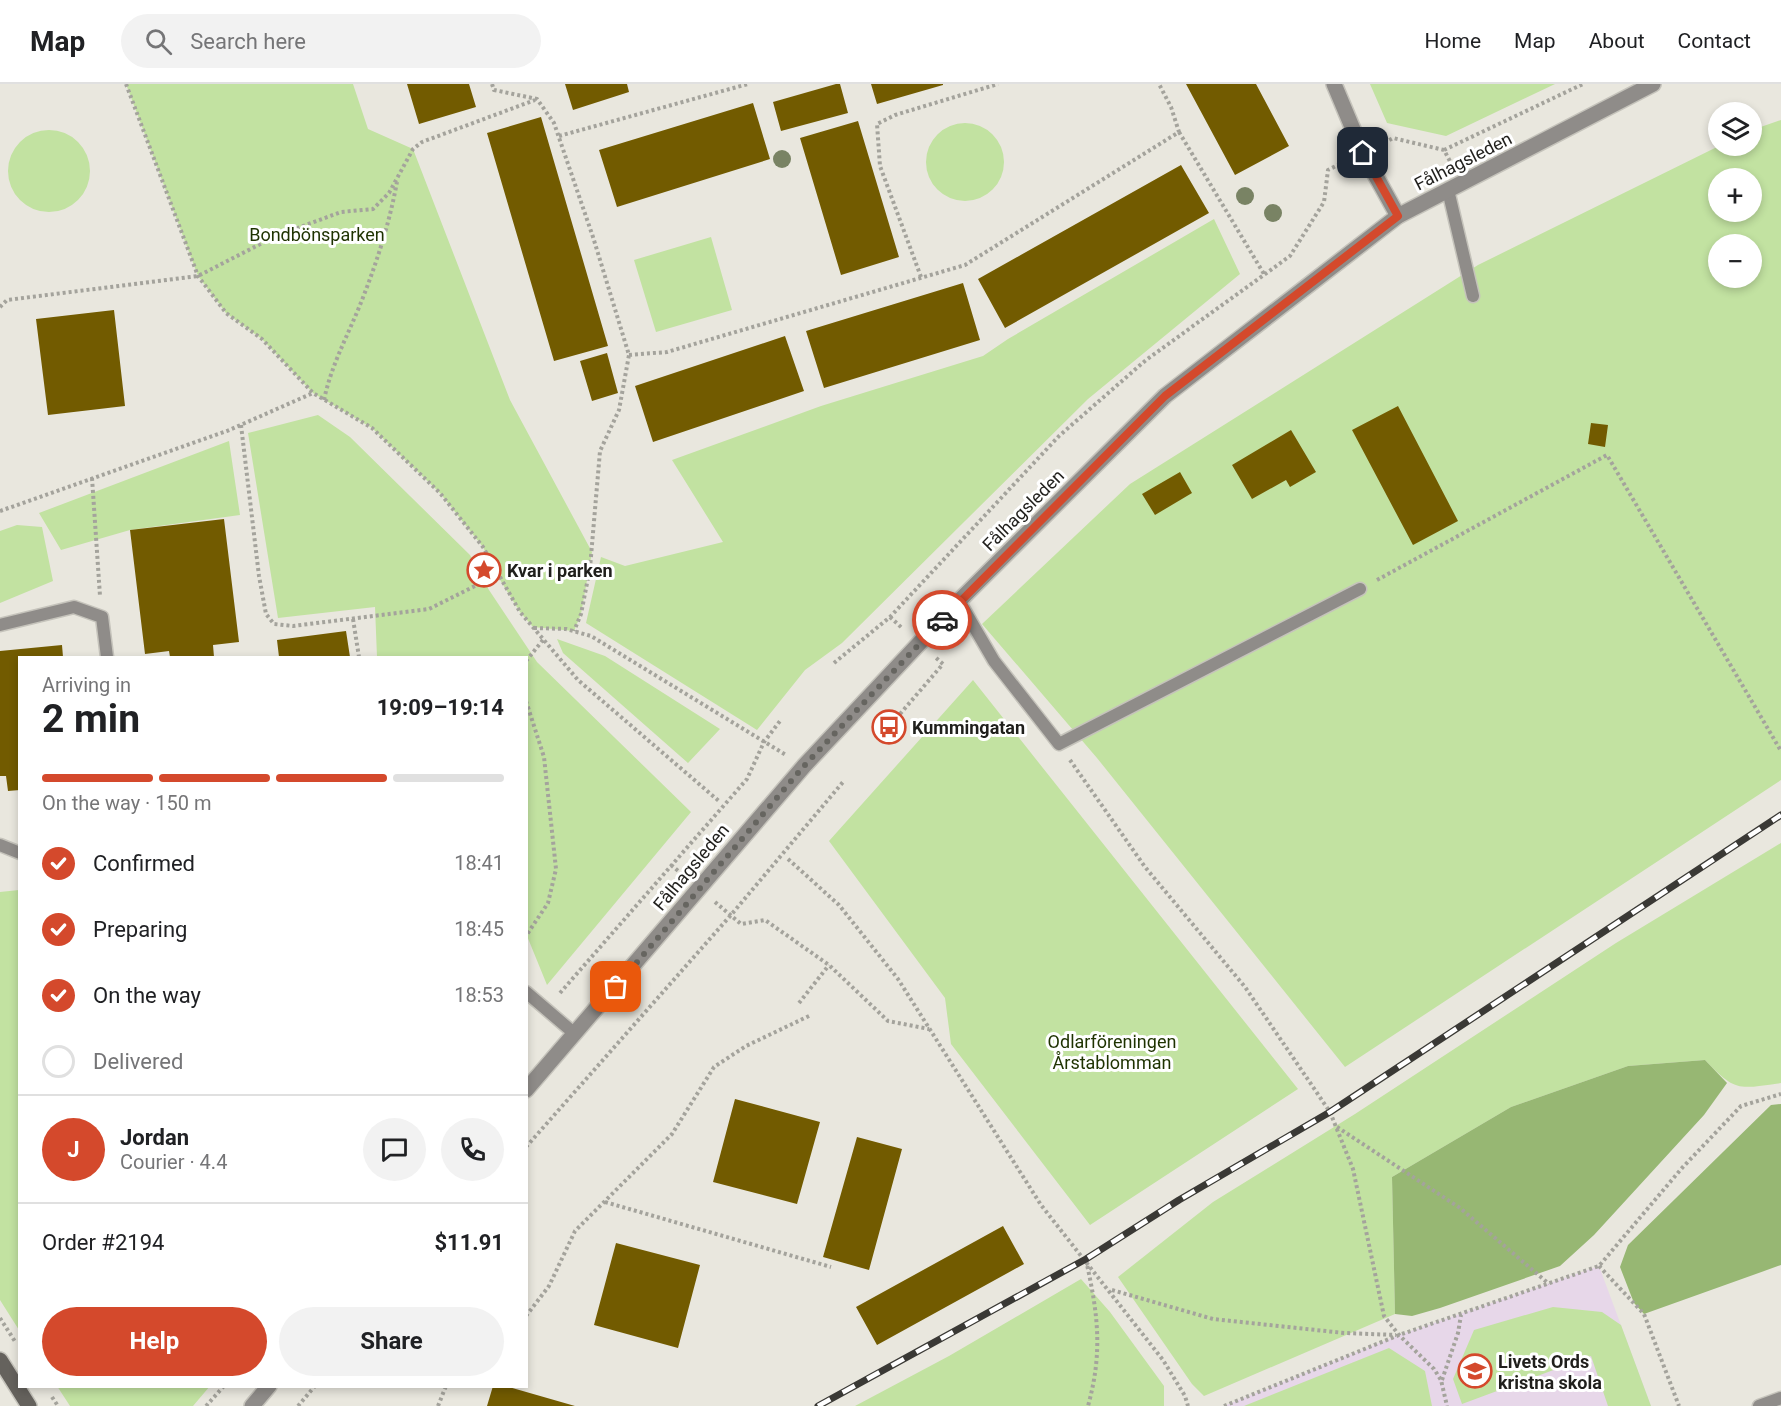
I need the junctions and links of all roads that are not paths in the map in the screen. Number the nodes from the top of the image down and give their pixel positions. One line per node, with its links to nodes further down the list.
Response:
1 (1334, 84): 4 (street)
2 (1653, 84): 3 (street, Fålhagsleden)
3 (1454, 187): 4 (street, Fålhagsleden); 5 (lane)
4 (1398, 216): 7 (street, Fålhagsleden)
5 (1473, 296)
6 (1360, 589): 7 (lane)
7 (959, 601): 13 (street, Fålhagsleden)
8 (0, 625): 9 (lane)
9 (107, 656)
10 (0, 845): 11 (lane)
11 (18, 853)
12 (528, 994): 13 (lane)
13 (575, 1034): 14 (street, Fålhagsleden)
14 (528, 1088)
15 (0, 1360): 18 (main road)
16 (267, 1388): 19 (street)
17 (1781, 1398): 20 (lane)
18 (29, 1406)
19 (252, 1406)
20 (1758, 1406)

